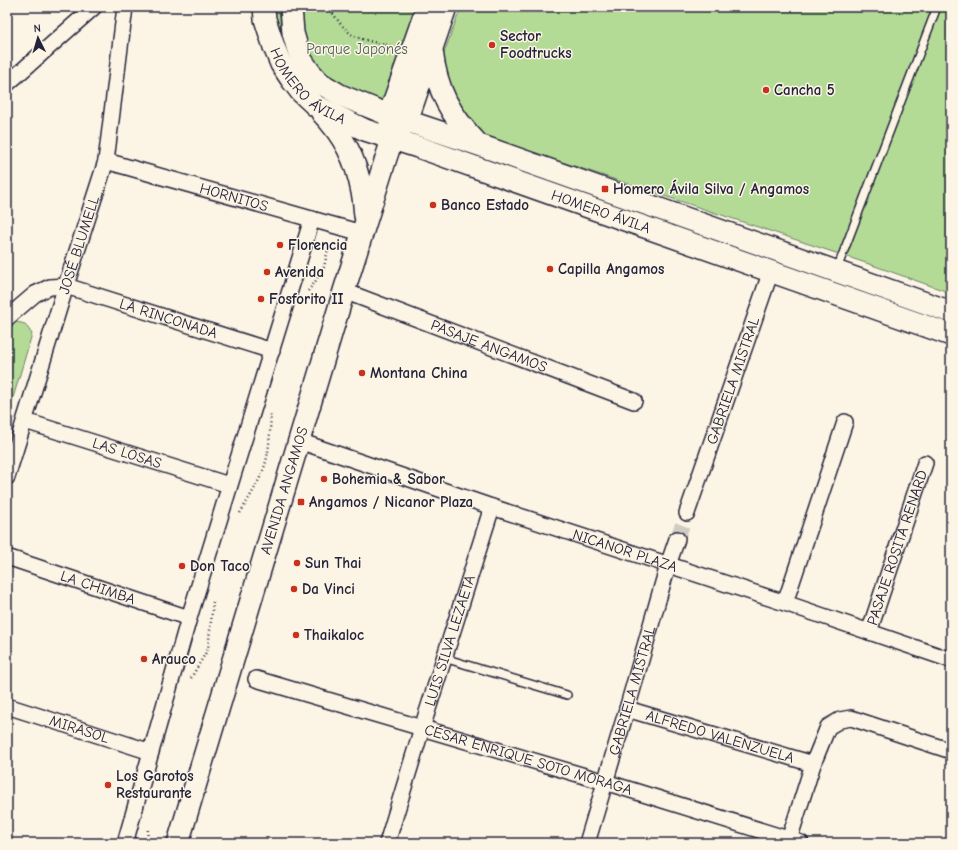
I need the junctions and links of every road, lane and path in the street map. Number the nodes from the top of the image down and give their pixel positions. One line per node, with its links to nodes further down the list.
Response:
1 (94, 7): 9 (street)
2 (125, 7): 17 (street, JOSÉ BLUMELL)
3 (264, 7): 13 (main road, HOMERO ÁVILA)
4 (291, 7): 14 (main road, HOMERO ÁVILA)
5 (328, 7): 10 (path)
6 (427, 7): 14 (main road, AVENIDA ANGAMOS)
7 (446, 7): 11 (main road, AVENIDA ANGAMOS)
8 (937, 7): 21 (lane)
9 (85, 12): 12 (street)
10 (396, 47)
11 (432, 47): 14 (main road, AVENIDA ANGAMOS); 16 (main road)
12 (7, 84)
13 (316, 106): 15 (main road, HOMERO ÁVILA); 19 (main road)
14 (398, 118): 15 (main road, AVENIDA ANGAMOS); 16 (main road, HOMERO ÁVILA)
15 (392, 140): 19 (main road, AVENIDA ANGAMOS); 20 (main road, HOMERO ÁVILA)
16 (479, 145): 21 (main road, HOMERO ÁVILA)
17 (106, 160): 18 (street, HORNITOS); 22 (street, JOSÉ BLUMELL)
18 (312, 219): 19 (street, HORNITOS); 27 (street)
19 (364, 228): 23 (main road, AVENIDA ANGAMOS)
20 (771, 271): 26 (main road, HOMERO ÁVILA); 36 (street, GABRIELA MISTRAL)
21 (836, 271): 24 (main road, HOMERO ÁVILA)
22 (66, 286): 25 (street); 27 (street, LA RINCONADA); 29 (street, JOSÉ BLUMELL)
23 (344, 291): 28 (street, PASAJE ANGAMOS); 31 (main road, AVENIDA ANGAMOS)
24 (951, 312)
25 (7, 318)
26 (951, 335)
27 (272, 351): 34 (street)
28 (634, 401)
29 (25, 421): 33 (street, JOSÉ BLUMELL); 34 (street, LAS LOSAS)
30 (845, 422): 40 (street)
31 (299, 441): 35 (street, NICANOR PLAZA); 56 (main road, AVENIDA ANGAMOS)
32 (925, 463): 42 (street, PASAJE ROSITA RENARD)
33 (8, 469)
34 (229, 485): 41 (street)
35 (492, 507): 39 (street, NICANOR PLAZA); 43 (street, LUIS SILVA LEZAETA)
36 (686, 513)
37 (677, 539): 39 (street, GABRIELA MISTRAL)
38 (7, 557): 41 (street, LA CHIMBA)
39 (668, 565): 40 (street, NICANOR PLAZA); 48 (street, GABRIELA MISTRAL)
40 (785, 603): 42 (street, NICANOR PLAZA)
41 (189, 618): 51 (street)
42 (869, 632): 44 (street, NICANOR PLAZA)
43 (444, 658): 46 (lane); 49 (street, LUIS SILVA LEZAETA)
44 (951, 660)
45 (256, 679): 49 (street, CÉSAR ENRIQUE SOTO MORAGA)
46 (567, 695)
47 (7, 706): 51 (street, MIRASOL)
48 (627, 709): 52 (street, ALFREDO VALENZUELA); 53 (street, GABRIELA MISTRAL)
49 (422, 728): 53 (street, CÉSAR ENRIQUE SOTO MORAGA); 57 (street, LUIS SILVA LEZAETA)
50 (951, 751): 52 (street)
51 (151, 752): 55 (street)
52 (813, 764): 54 (street)
53 (605, 782): 54 (street, CÉSAR ENRIQUE SOTO MORAGA); 58 (street, GABRIELA MISTRAL)
54 (793, 842)
55 (125, 843)
56 (178, 843)
57 (387, 843)
58 (587, 843)

